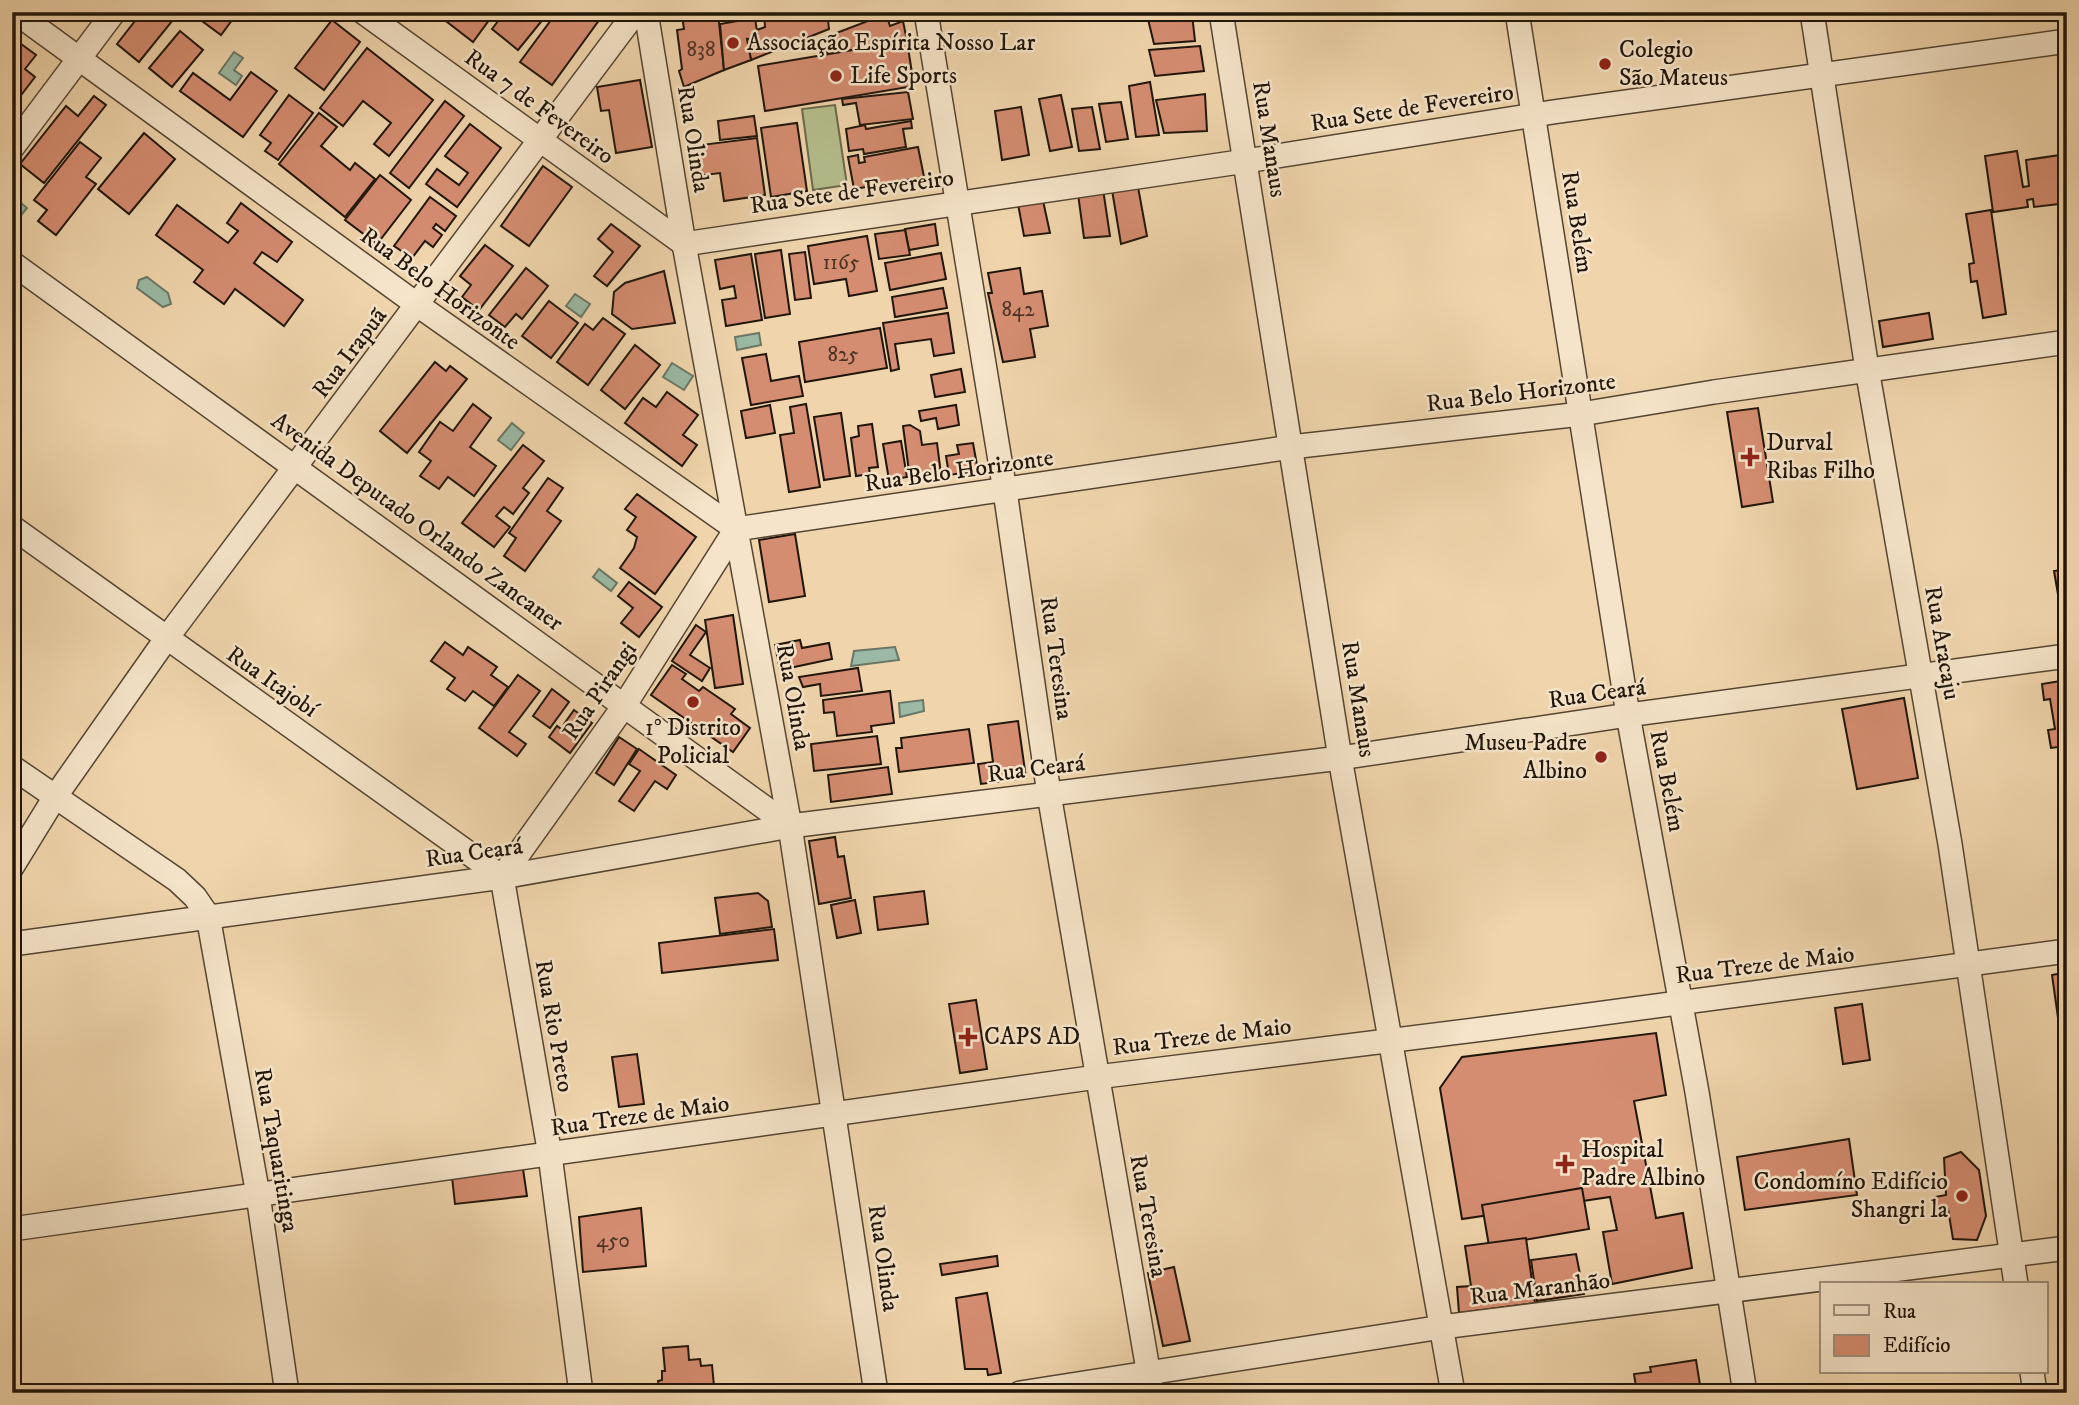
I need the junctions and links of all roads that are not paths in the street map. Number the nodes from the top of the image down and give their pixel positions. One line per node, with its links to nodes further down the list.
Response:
1 (15, 12): 11 (street, Rua Belo Horizonte)
2 (114, 12): 11 (street)
3 (363, 12): 14 (street, Rua 7 de Fevereiro)
4 (639, 12): 14 (street, Rua Irapuã)
5 (646, 12): 18 (street, Rua Olinda)
6 (926, 12): 17 (street, Rua Teresina)
7 (1221, 12): 16 (street, Rua Manaus)
8 (1517, 12): 13 (street, Rua Belém)
9 (1812, 12): 12 (street, Rua Aracaju)
10 (2067, 41): 12 (street, Rua Sete de Fevereiro)
11 (79, 59): 15 (street); 20 (street, Rua Belo Horizonte)
12 (1823, 75): 13 (street, Rua Sete de Fevereiro); 22 (street, Rua Aracaju)
13 (1534, 115): 16 (street, Rua Sete de Fevereiro); 23 (street, Rua Belém)
14 (541, 142): 18 (street, Rua 7 de Fevereiro); 20 (street, Rua Irapuã)
15 (12, 148)
16 (1246, 162): 17 (street, Rua Sete de Fevereiro); 24 (street, Rua Manaus)
17 (956, 203): 18 (street, Rua Sete de Fevereiro); 26 (street, Rua Teresina)
18 (684, 244): 28 (street, Rua Olinda)
19 (12, 263): 25 (street, Avenida Deputado Orlando Zancaner)
20 (419, 306): 25 (street, Rua Irapuã); 28 (street, Rua Belo Horizonte)
21 (2067, 341): 22 (street, Rua Belo Horizonte)
22 (1867, 369): 23 (street, Rua Belo Horizonte); 31 (street, Rua Aracaju)
23 (1581, 414): 24 (street, Rua Belo Horizonte); 33 (street, Rua Belém)
24 (1291, 447): 26 (street, Rua Belo Horizonte); 34 (street, Rua Manaus)
25 (297, 467): 29 (street, Rua Irapuã); 32 (street, Avenida Deputado Orlando Zancaner)
26 (1005, 491): 28 (street, Rua Belo Horizonte); 37 (street, Rua Teresina)
27 (12, 527): 29 (street, Rua Itajobí)
28 (736, 529): 32 (street, Rua Pirangi); 39 (street, Rua Olinda)
29 (166, 639): 38 (street, Rua Irapuã); 42 (street, Rua Itajobí)
30 (2067, 656): 31 (street, Rua Ceará)
31 (1922, 676): 33 (street, Rua Ceará); 46 (street, Rua Aracaju)
32 (624, 706): 36 (street, Avenida Deputado Orlando Zancaner); 42 (street, Rua Pirangi)
33 (1628, 715): 34 (street, Rua Ceará); 47 (street, Rua Belém)
34 (1340, 758): 37 (street, Rua Ceará); 48 (street, Rua Manaus)
35 (12, 767): 38 (street)
36 (737, 788): 39 (street, Avenida Deputado Orlando Zancaner); 40 (street)
37 (1049, 794): 39 (street, Rua Ceará); 49 (street, Rua Teresina)
38 (55, 797): 41 (street, Rua Irapuã); 43 (street)
39 (790, 826): 40 (street, Rua Ceará); 50 (street, Rua Olinda)
40 (749, 833): 42 (street, Rua Ceará)
41 (12, 867)
42 (502, 877): 43 (street, Rua Ceará); 51 (street, Rua Rio Preto)
43 (208, 916): 44 (street, Rua Ceará); 52 (street, Rua Taquaritinga)
44 (12, 944)
45 (2067, 951): 46 (street, Rua Treze de Maio)
46 (1969, 965): 47 (street, Rua Treze de Maio); 55 (street, Rua Aracaju)
47 (1681, 1002): 48 (street, Rua Treze de Maio); 57 (street, Rua Belém)
48 (1390, 1040): 49 (street, Rua Treze de Maio); 58 (street, Rua Manaus)
49 (1097, 1077): 50 (street, Rua Treze de Maio); 60 (street, Rua Teresina)
50 (835, 1115): 51 (street, Rua Treze de Maio); 63 (street, Rua Olinda)
51 (550, 1155): 52 (street, Rua Treze de Maio); 62 (street, Rua Rio Preto)
52 (258, 1195): 53 (street, Rua Treze de Maio); 61 (street, Rua Taquaritinga)
53 (12, 1229)
54 (2067, 1248): 55 (street, Rua Maranhão)
55 (2011, 1255): 56 (street, Rua Aracaju); 57 (street, Rua Maranhão)
56 (2016, 1282)
57 (1729, 1293): 58 (street, Rua Maranhão); 66 (street, Rua Belém)
58 (1442, 1327): 60 (street, Rua Maranhão); 65 (street, Rua Manaus)
59 (2032, 1374): 67 (street)
60 (1151, 1383): 64 (street, Rua Maranhão)
61 (287, 1393)
62 (581, 1393)
63 (876, 1393)
64 (1020, 1393)
65 (1453, 1393)
66 (1745, 1393)
67 (2035, 1393)

